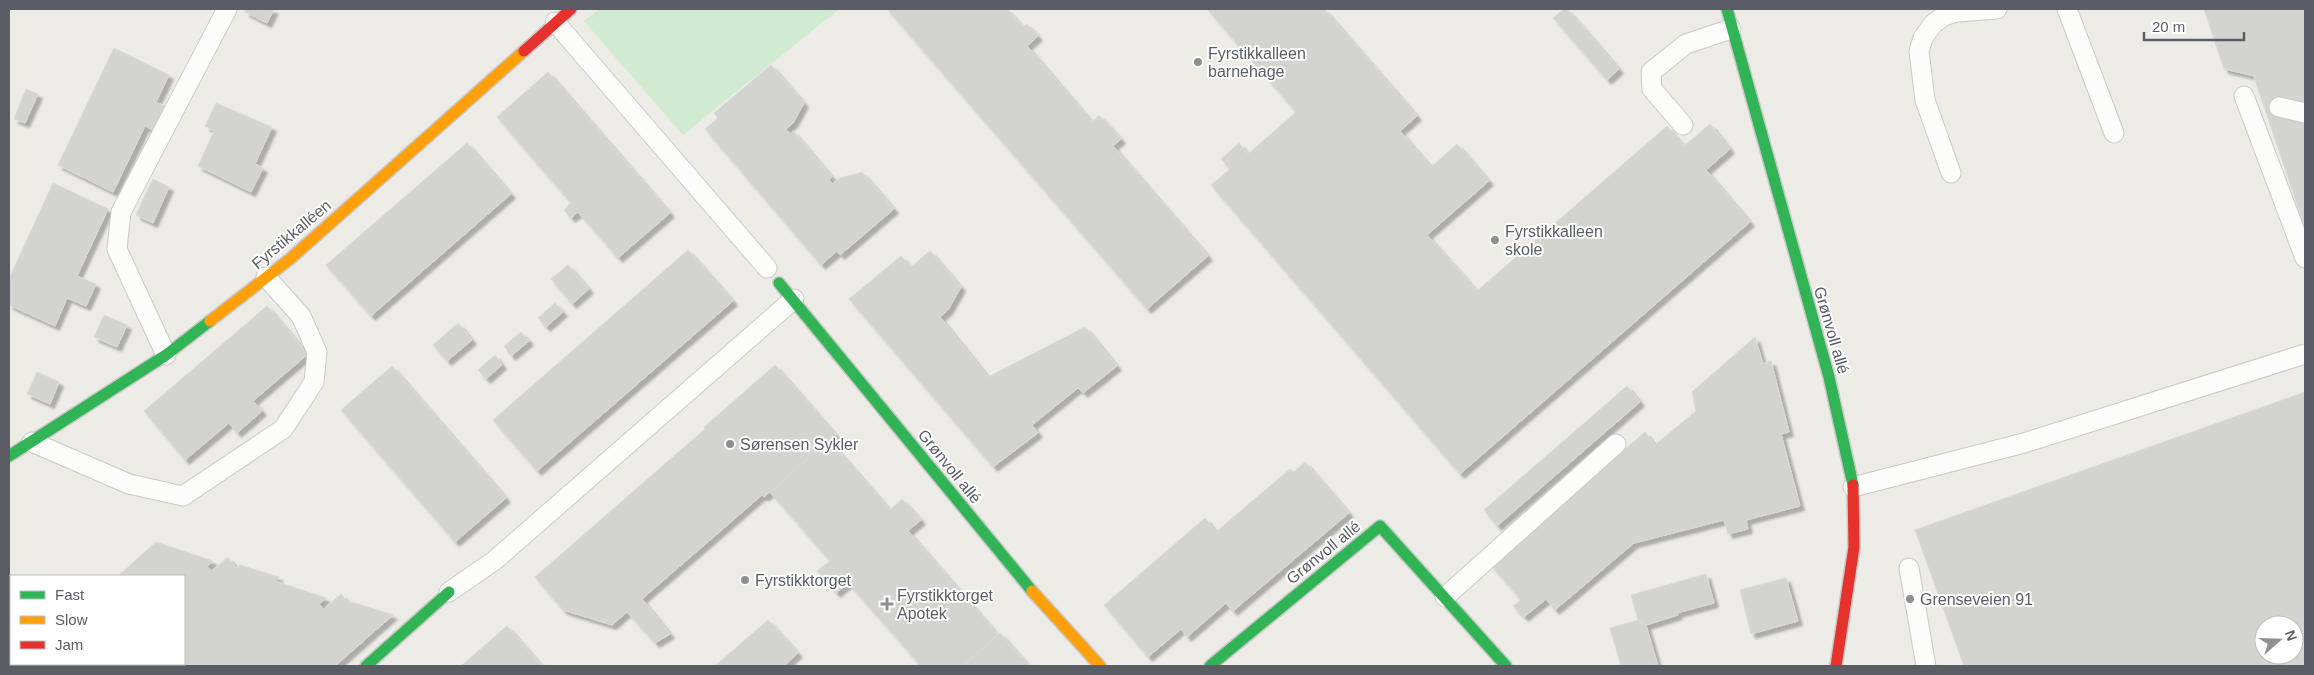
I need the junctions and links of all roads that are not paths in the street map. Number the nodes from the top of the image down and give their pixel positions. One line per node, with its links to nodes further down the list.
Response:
1 (227, 9): 19 (lane)
2 (571, 9): 6 (street, Fyrstikkalléen)
3 (1727, 9): 7 (street, Grønvoll allé)
4 (1997, 9): 13 (lane)
5 (2067, 9): 12 (lane)
6 (555, 22): 15 (lane); 16 (street, Fyrstikkalléen)
7 (1731, 29): 11 (lane); 23 (street, Grønvoll allé)
8 (2244, 96): 14 (lane)
9 (2279, 107): 10 (lane)
10 (2305, 113)
11 (1683, 125)
12 (2114, 133)
13 (1951, 173)
14 (2305, 258)
15 (773, 275): 17 (street, Grønvoll allé)
16 (266, 277): 19 (street, Fyrstikkalléen); 20 (lane)
17 (794, 300): 25 (lane); 28 (street, Grønvoll allé)
18 (2305, 354): 23 (lane)
19 (166, 355): 20 (street, Fyrstikkalléen)
20 (32, 442): 22 (street, Fyrstikkalléen)
21 (1616, 444): 26 (lane)
22 (9, 456)
23 (1853, 487): 31 (street, Grønvoll allé)
24 (1909, 568): 32 (lane)
25 (449, 592): 27 (street)
26 (1444, 597): 29 (street, Grønvoll allé); 30 (street, Grønvoll allé)
27 (366, 666)
28 (1100, 666)
29 (1210, 666)
30 (1506, 666)
31 (1836, 666)
32 (1926, 666)

